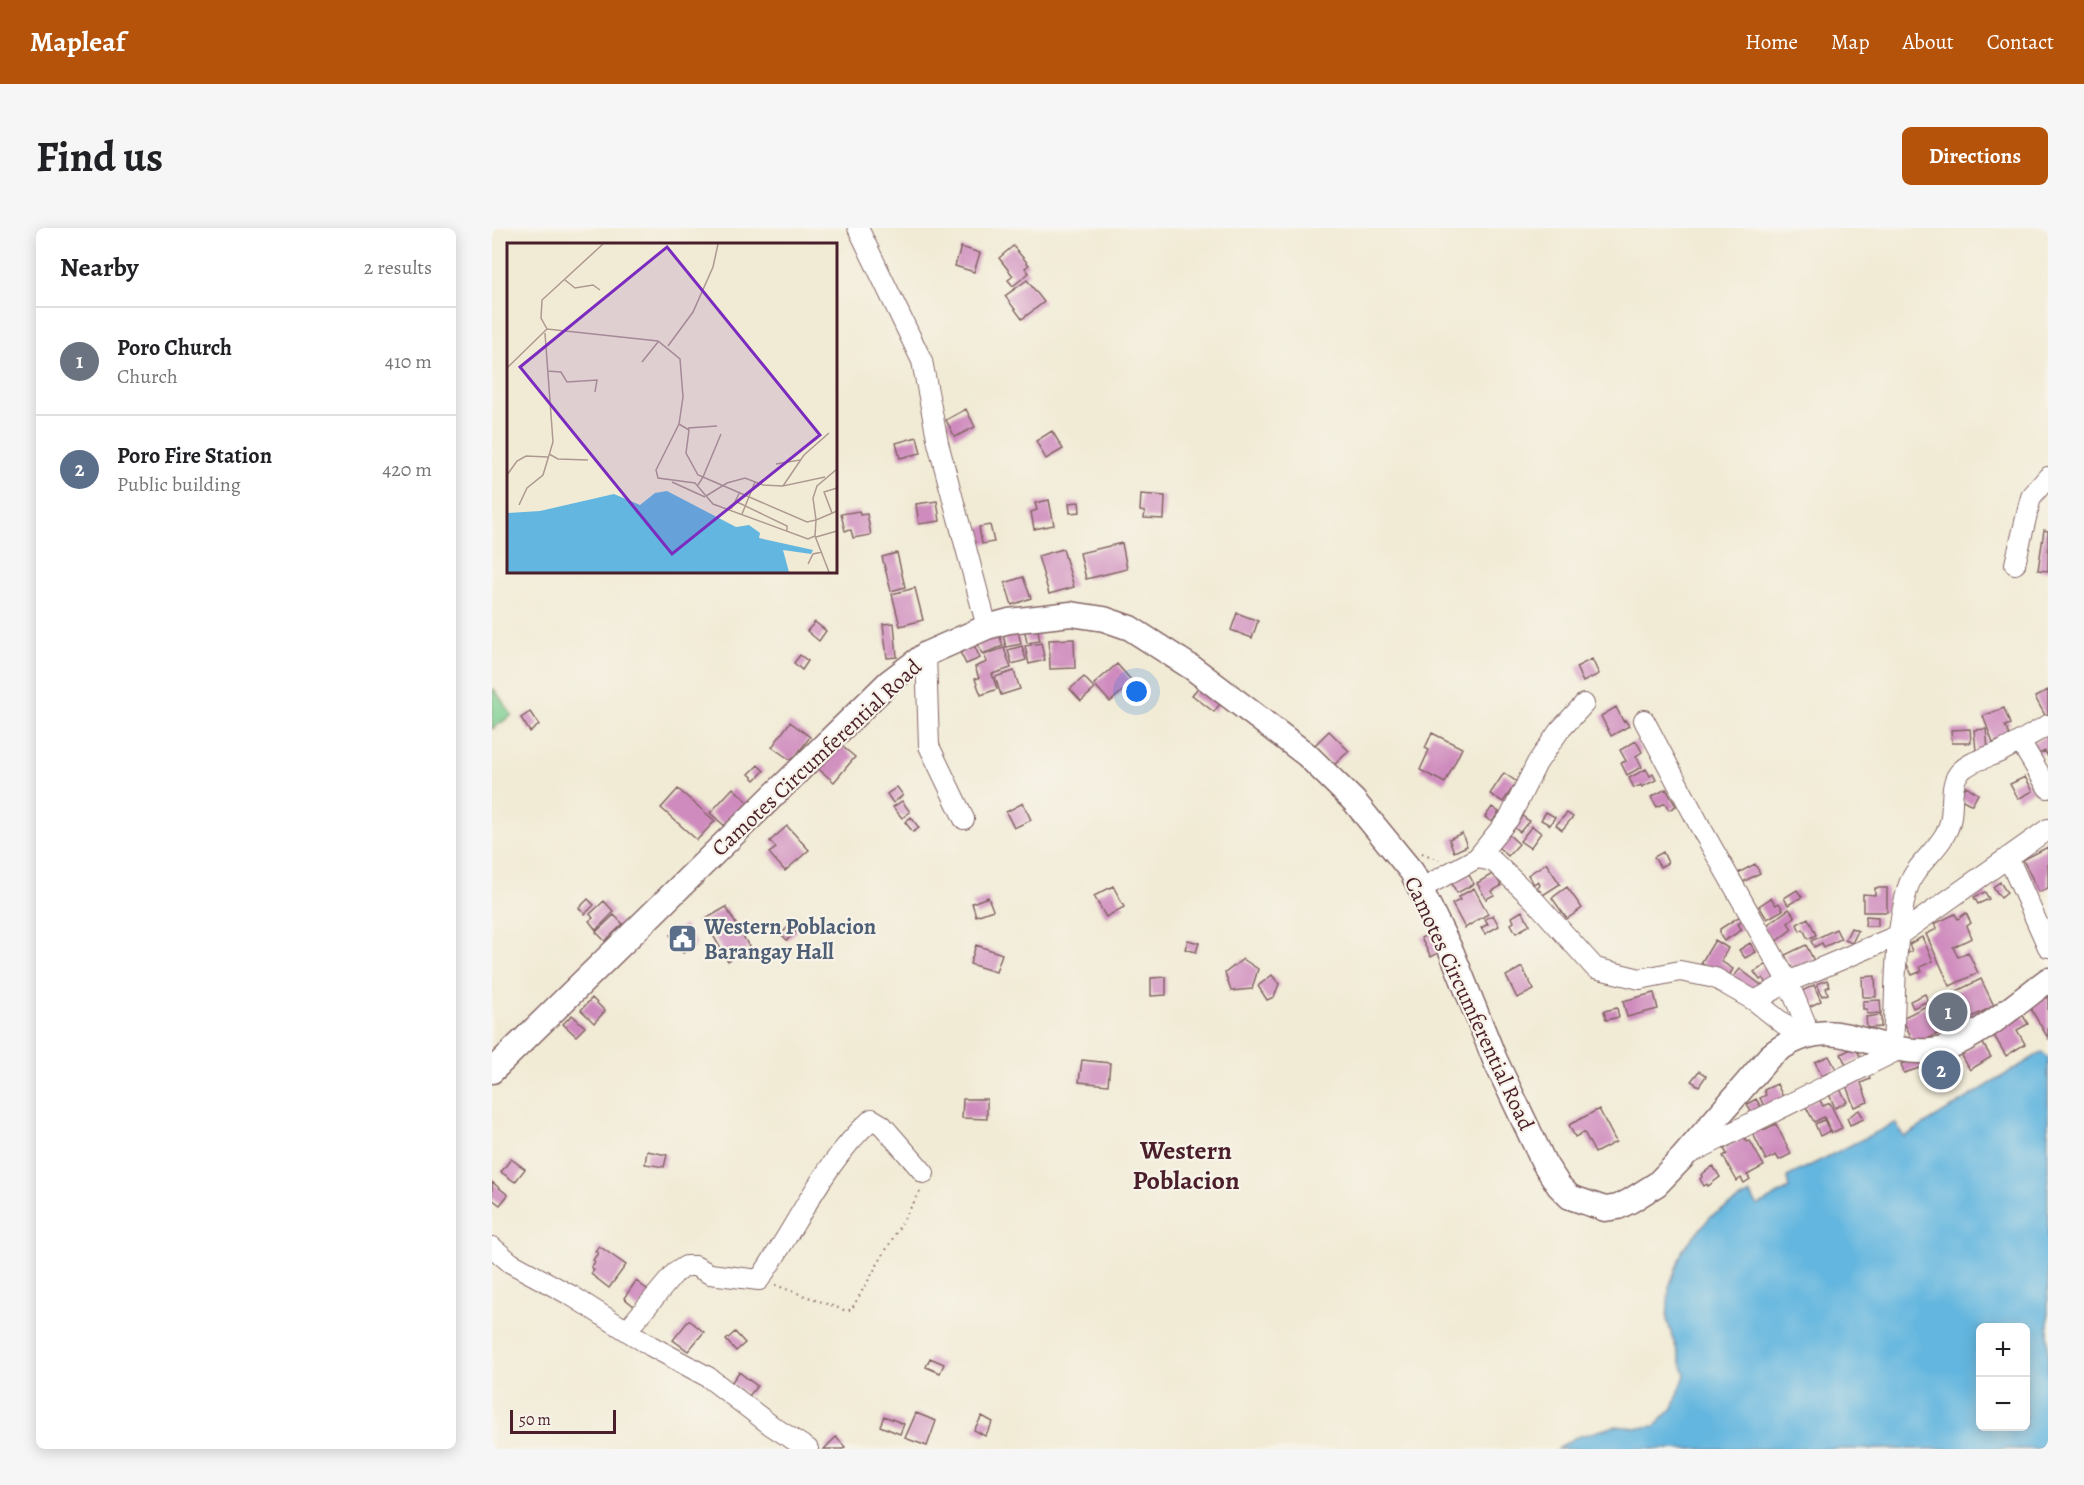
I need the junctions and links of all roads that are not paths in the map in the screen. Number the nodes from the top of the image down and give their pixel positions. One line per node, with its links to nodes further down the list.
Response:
1 (858, 228): 4 (street)
2 (2048, 477): 3 (street)
3 (2015, 564)
4 (987, 627): 5 (main road, Camotes Circumferential Road); 15 (main road, Camotes Circumferential Road)
5 (926, 654): 11 (street); 24 (main road, Camotes Circumferential Road)
6 (1584, 704): 14 (street)
7 (1644, 720): 20 (street)
8 (2048, 725): 9 (street)
9 (2020, 741): 10 (street); 17 (street)
10 (2048, 788)
11 (964, 819)
12 (2048, 830): 13 (street)
13 (2008, 857): 16 (street); 17 (street)
14 (1478, 858): 15 (street); 21 (street)
15 (1422, 888): 25 (main road, Camotes Circumferential Road)
16 (2041, 911): 18 (street)
17 (1899, 935): 20 (street); 23 (street)
18 (2048, 947)
19 (2048, 980): 23 (main road, Camotes Circumferential Road)
20 (1788, 982): 21 (street); 22 (street)
21 (1755, 1001): 22 (street)
22 (1802, 1036): 23 (main road, Camotes Circumferential Road); 25 (main road, Camotes Circumferential Road)
23 (1897, 1048): 25 (street)
24 (492, 1071)
25 (1683, 1157)
26 (924, 1173): 28 (street)
27 (492, 1247): 28 (street)
28 (627, 1330): 29 (street)
29 (808, 1449)

